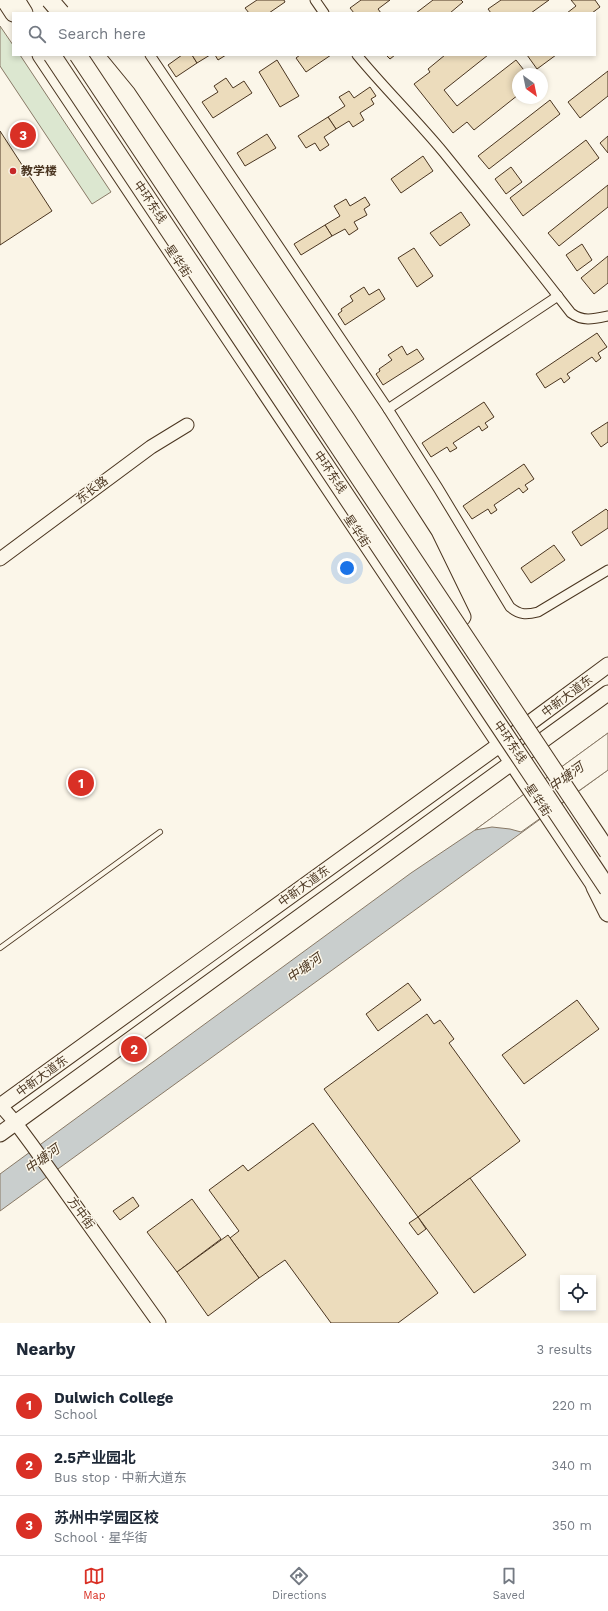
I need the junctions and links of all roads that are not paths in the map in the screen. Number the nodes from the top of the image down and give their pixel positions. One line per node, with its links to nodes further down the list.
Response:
1 (4, 0): 6 (main road)
2 (16, 0): 7 (highway)
3 (41, 0): 8 (highway)
4 (50, 0): 9 (highway, bridge)
5 (315, 0): 10 (street)
6 (12, 12)
7 (23, 12)
8 (49, 12)
9 (59, 12)
10 (323, 12)
11 (41, 56): 29 (main road, 星华街)
12 (53, 56): 34 (highway, 中环东线, bridge)
13 (79, 56): 33 (highway, 中环东线, bridge)
14 (89, 56): 24 (main road)
15 (96, 56): 24 (highway)
16 (151, 56): 20 (street)
17 (358, 56): 18 (street)
18 (558, 296): 19 (street); 20 (street)
19 (608, 316)
20 (388, 409): 23 (street)
21 (187, 425): 22 (street, 东长路)
22 (0, 559)
23 (608, 570)
24 (462, 617): 27 (main road)
25 (608, 665): 27 (main road, 中新大道东)
26 (608, 693): 28 (main road, 中新大道东)
27 (531, 722): 28 (main road); 29 (main road, 中新大道东)
28 (543, 740): 30 (main road, 中新大道东); 32 (main road)
29 (500, 744): 30 (main road, 星华街); 38 (main road, 中新大道东)
30 (512, 763): 34 (main road, 星华街); 39 (main road, 中新大道东)
31 (160, 832): 37 (lane)
32 (608, 837)
33 (608, 852)
34 (601, 888): 35 (main road, 星华街); 36 (highway, 中环东线)
35 (608, 907)
36 (608, 913)
37 (0, 948)
38 (0, 1106): 39 (street, 方中街)
39 (15, 1122): 40 (main road, 中新大道东); 41 (street, 方中街)
40 (0, 1134)
41 (160, 1323)

